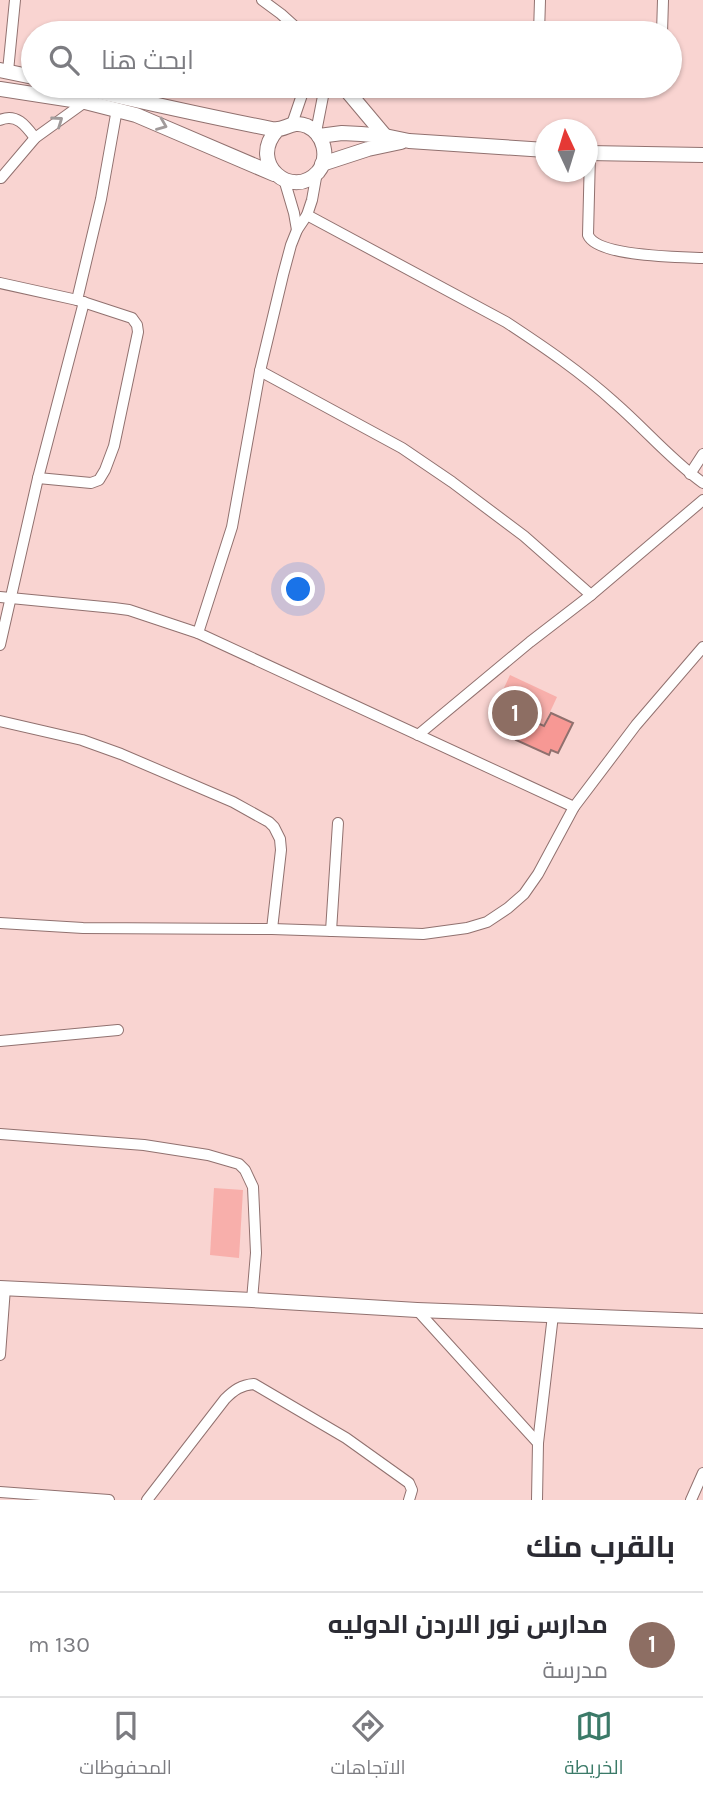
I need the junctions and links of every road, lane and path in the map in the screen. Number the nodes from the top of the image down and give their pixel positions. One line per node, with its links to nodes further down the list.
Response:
1 (15, 0): 8 (street)
2 (262, 0): 5 (street)
3 (540, 0): 6 (street)
4 (663, 0): 7 (street)
5 (286, 21)
6 (539, 21)
7 (662, 21)
8 (4, 70)
9 (0, 89): 10 (street)
10 (21, 92)
11 (59, 98): 16 (street)
12 (125, 98): 20 (street)
13 (301, 98): 19 (street)
14 (323, 98): 21 (street)
15 (353, 98): 22 (street)
16 (85, 102): 17 (street); 23 (street, one-way to 16)
17 (117, 109): 29 (street, one-way to 29); 36 (street)
18 (0, 120): 23 (street)
19 (292, 124): 20 (street); 21 (street)
20 (277, 130): 29 (street)
21 (317, 134): 22 (street); 28 (street)
22 (385, 136): 24 (street)
23 (36, 138): 30 (street)
24 (409, 141): 25 (street); 28 (street)
25 (535, 149)
26 (598, 154): 27 (street)
27 (703, 155)
28 (320, 168): 29 (street); 32 (street)
29 (280, 177): 33 (street)
30 (0, 178)
31 (589, 182): 34 (street)
32 (307, 215): 33 (street); 39 (street)
33 (297, 230): 37 (street)
34 (703, 258)
35 (0, 283): 36 (street)
36 (80, 301): 40 (street); 40 (street)
37 (260, 371): 43 (street); 45 (street)
38 (703, 454): 39 (street)
39 (690, 474): 41 (street)
40 (38, 478): 44 (street)
41 (703, 483)
42 (703, 500): 43 (street)
43 (591, 595): 49 (street)
44 (5, 598): 45 (street); 46 (street)
45 (198, 633): 49 (street)
46 (0, 645)
47 (703, 647): 50 (street)
48 (0, 721): 53 (street)
49 (418, 735): 50 (street)
50 (574, 807): 54 (street)
51 (338, 823): 54 (street)
52 (0, 923): 53 (street)
53 (272, 929): 54 (street)
54 (331, 930)
55 (118, 1030): 56 (street)
56 (0, 1041)
57 (0, 1134): 59 (street)
58 (2, 1288): 59 (street); 63 (street)
59 (252, 1300): 60 (street)
60 (416, 1310): 61 (street); 64 (street)
61 (553, 1315): 62 (street); 64 (street)
62 (703, 1321)
63 (0, 1355)
64 (538, 1443): 70 (street)
65 (703, 1473): 71 (street)
66 (0, 1492): 67 (street)
67 (110, 1500)
68 (148, 1500): 69 (street)
69 (409, 1500)
70 (537, 1500)
71 (691, 1500)

